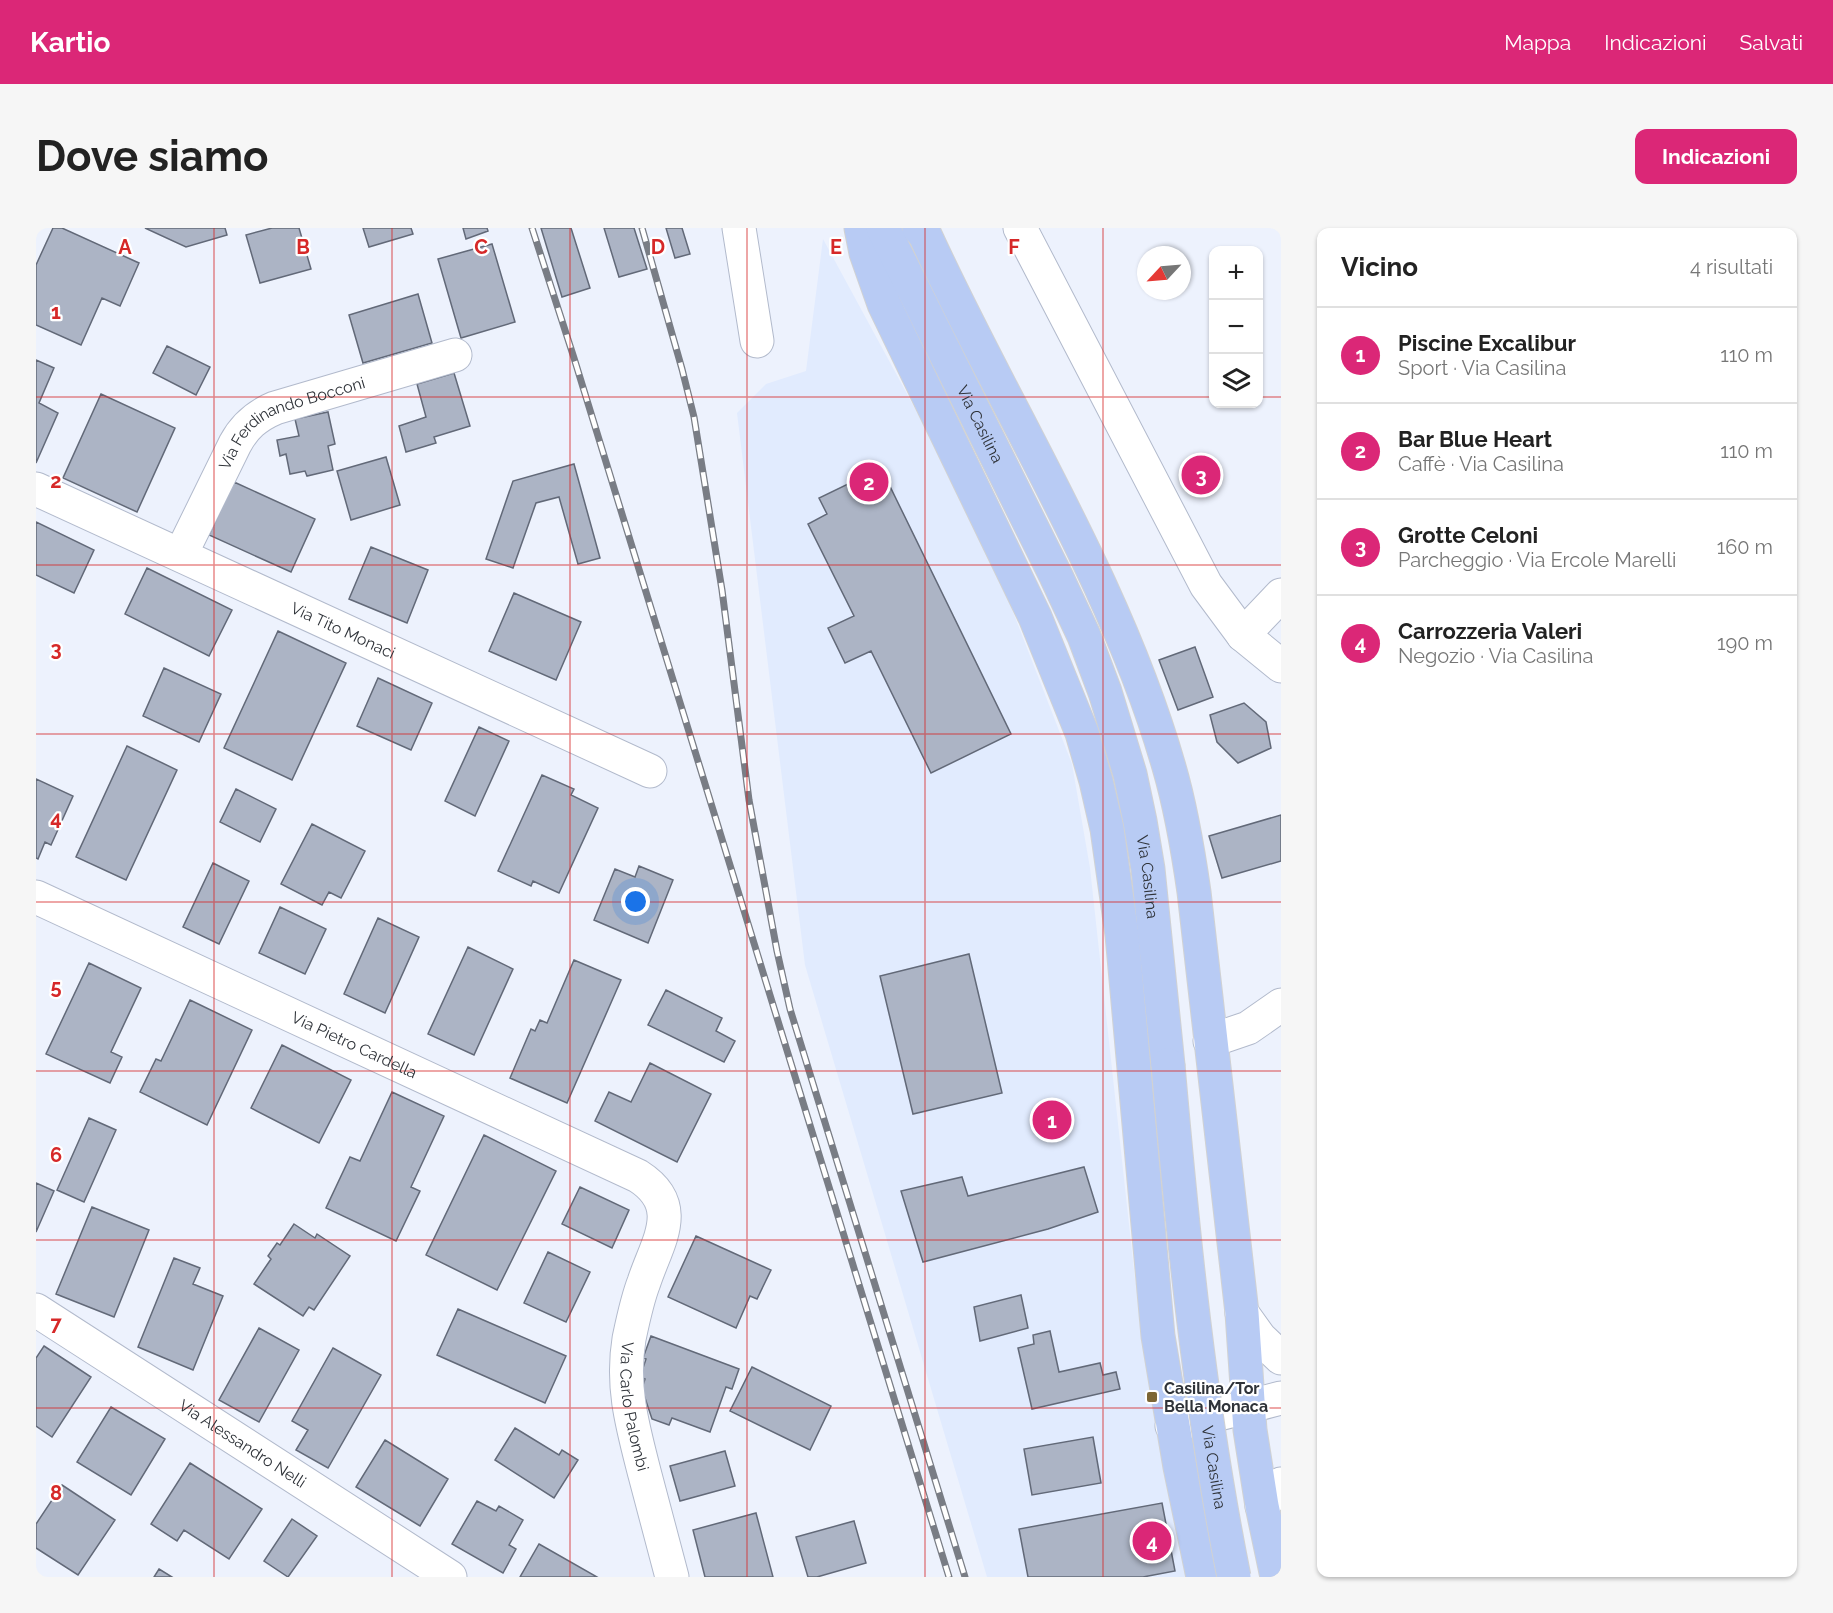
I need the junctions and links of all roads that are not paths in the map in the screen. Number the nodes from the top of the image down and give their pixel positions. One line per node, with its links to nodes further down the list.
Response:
1 (739, 228): 6 (street)
2 (861, 228): 23 (main road)
3 (883, 228): 28 (main road, Via Casilina, bridge)
4 (1020, 228): 11 (street)
5 (922, 230): 16 (main road)
6 (757, 341)
7 (455, 356): 9 (street, Via Ferdinando Bocconi)
8 (36, 489): 9 (street, Via Tito Monaci)
9 (182, 554): 13 (street, Via Tito Monaci)
10 (1281, 595): 11 (street)
11 (1243, 634): 12 (street)
12 (1281, 666)
13 (650, 771)
14 (36, 897): 17 (street, Via Pietro Cardella)
15 (1281, 1005): 16 (street)
16 (1210, 1041): 19 (main road)
17 (662, 1203): 26 (street, Via Carlo Palombi)
18 (36, 1310): 25 (street, Via Alessandro Nelli)
19 (1242, 1313): 20 (street); 22 (main road)
20 (1281, 1358)
21 (1281, 1398): 22 (street)
22 (1248, 1407): 23 (street); 24 (main road)
23 (1172, 1426): 27 (main road)
24 (1271, 1495): 29 (main road)
25 (450, 1577)
26 (672, 1577)
27 (1203, 1577)
28 (1234, 1577)
29 (1277, 1577)

